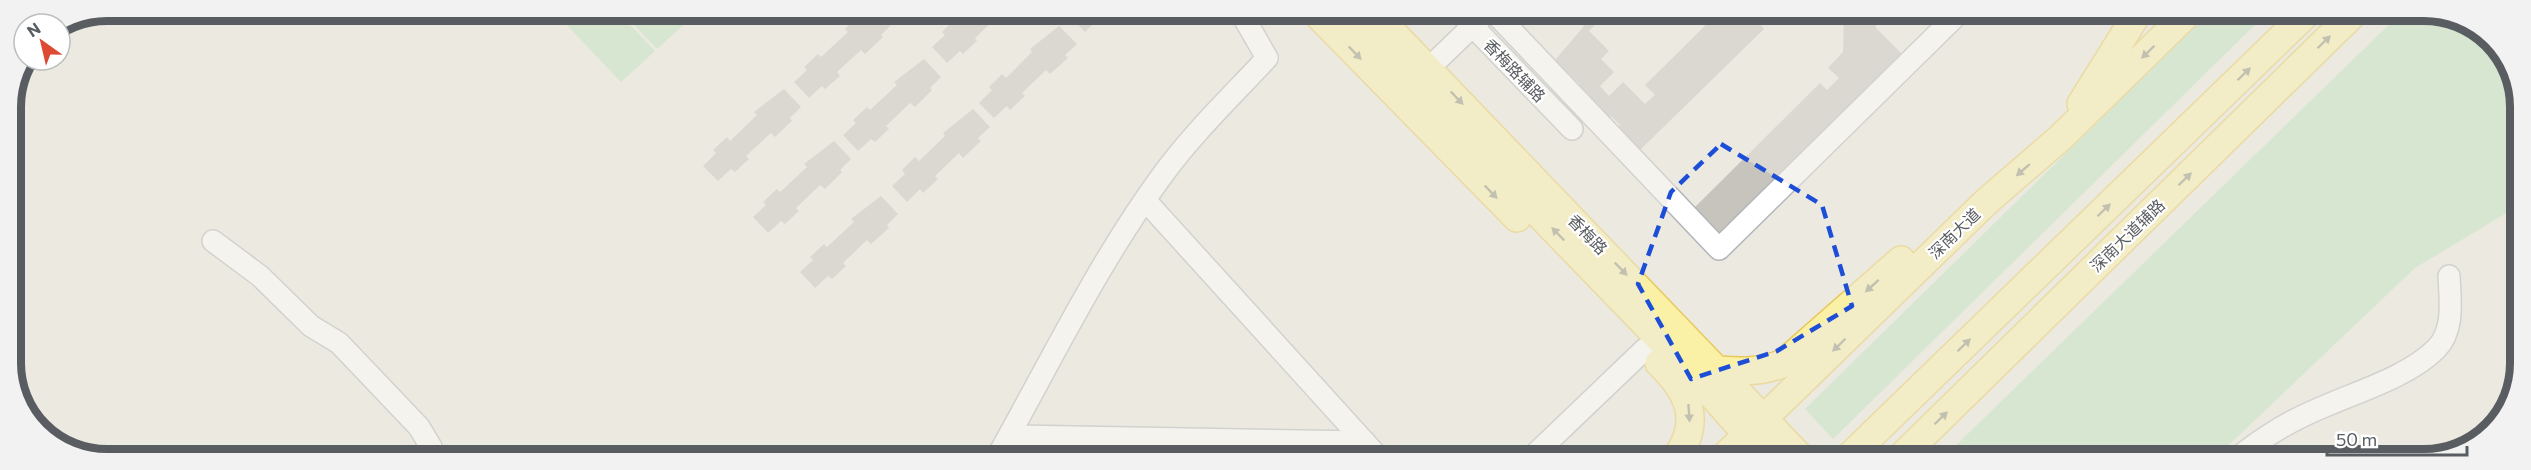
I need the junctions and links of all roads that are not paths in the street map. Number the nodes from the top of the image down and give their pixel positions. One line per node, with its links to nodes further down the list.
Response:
1 (1246, 21): 16 (street)
2 (1324, 21): 20 (main road, one-way to 20)
3 (1352, 21): 21 (main road, 香梅路, one-way to 3)
4 (1382, 21): 13 (main road, 香梅路)
5 (1464, 21): 13 (street)
6 (1469, 21): 14 (street, 香梅路辅路)
7 (1501, 21): 8 (street)
8 (1951, 21)
9 (2133, 21): 15 (main road)
10 (2180, 21): 15 (main road, 深南大道, one-way to 15)
11 (2301, 21): 34 (main road, one-way to 11)
12 (2346, 21): 35 (main road, 深南大道辅路, one-way to 12)
13 (1428, 69): 22 (main road, 香梅路, one-way to 22)
14 (1572, 129)
15 (2060, 138): 17 (main road, 深南大道, one-way to 17)
16 (1145, 200): 24 (street); 25 (street)
17 (1986, 202): 22 (main road, one-way to 22); 23 (main road, 深南大道, one-way to 23)
18 (213, 241): 26 (street)
19 (2449, 276): 36 (street)
20 (1645, 349): 29 (street); 30 (main road, one-way to 30)
21 (1686, 366): 22 (main road); 23 (main road, 香梅路)
22 (1719, 370): 23 (main road, 香梅路)
23 (1756, 427): 31 (main road, 深南大道); 32 (main road, 香梅路); 33 (main road, 香梅路)
24 (1009, 436): 25 (street); 27 (street)
25 (1365, 442): 28 (street)
26 (431, 449)
27 (1002, 449)
28 (1371, 449)
29 (1540, 449)
30 (1680, 449)
31 (1733, 449)
32 (1765, 449)
33 (1788, 449)
34 (1856, 449)
35 (1909, 449)
36 (2248, 449)

